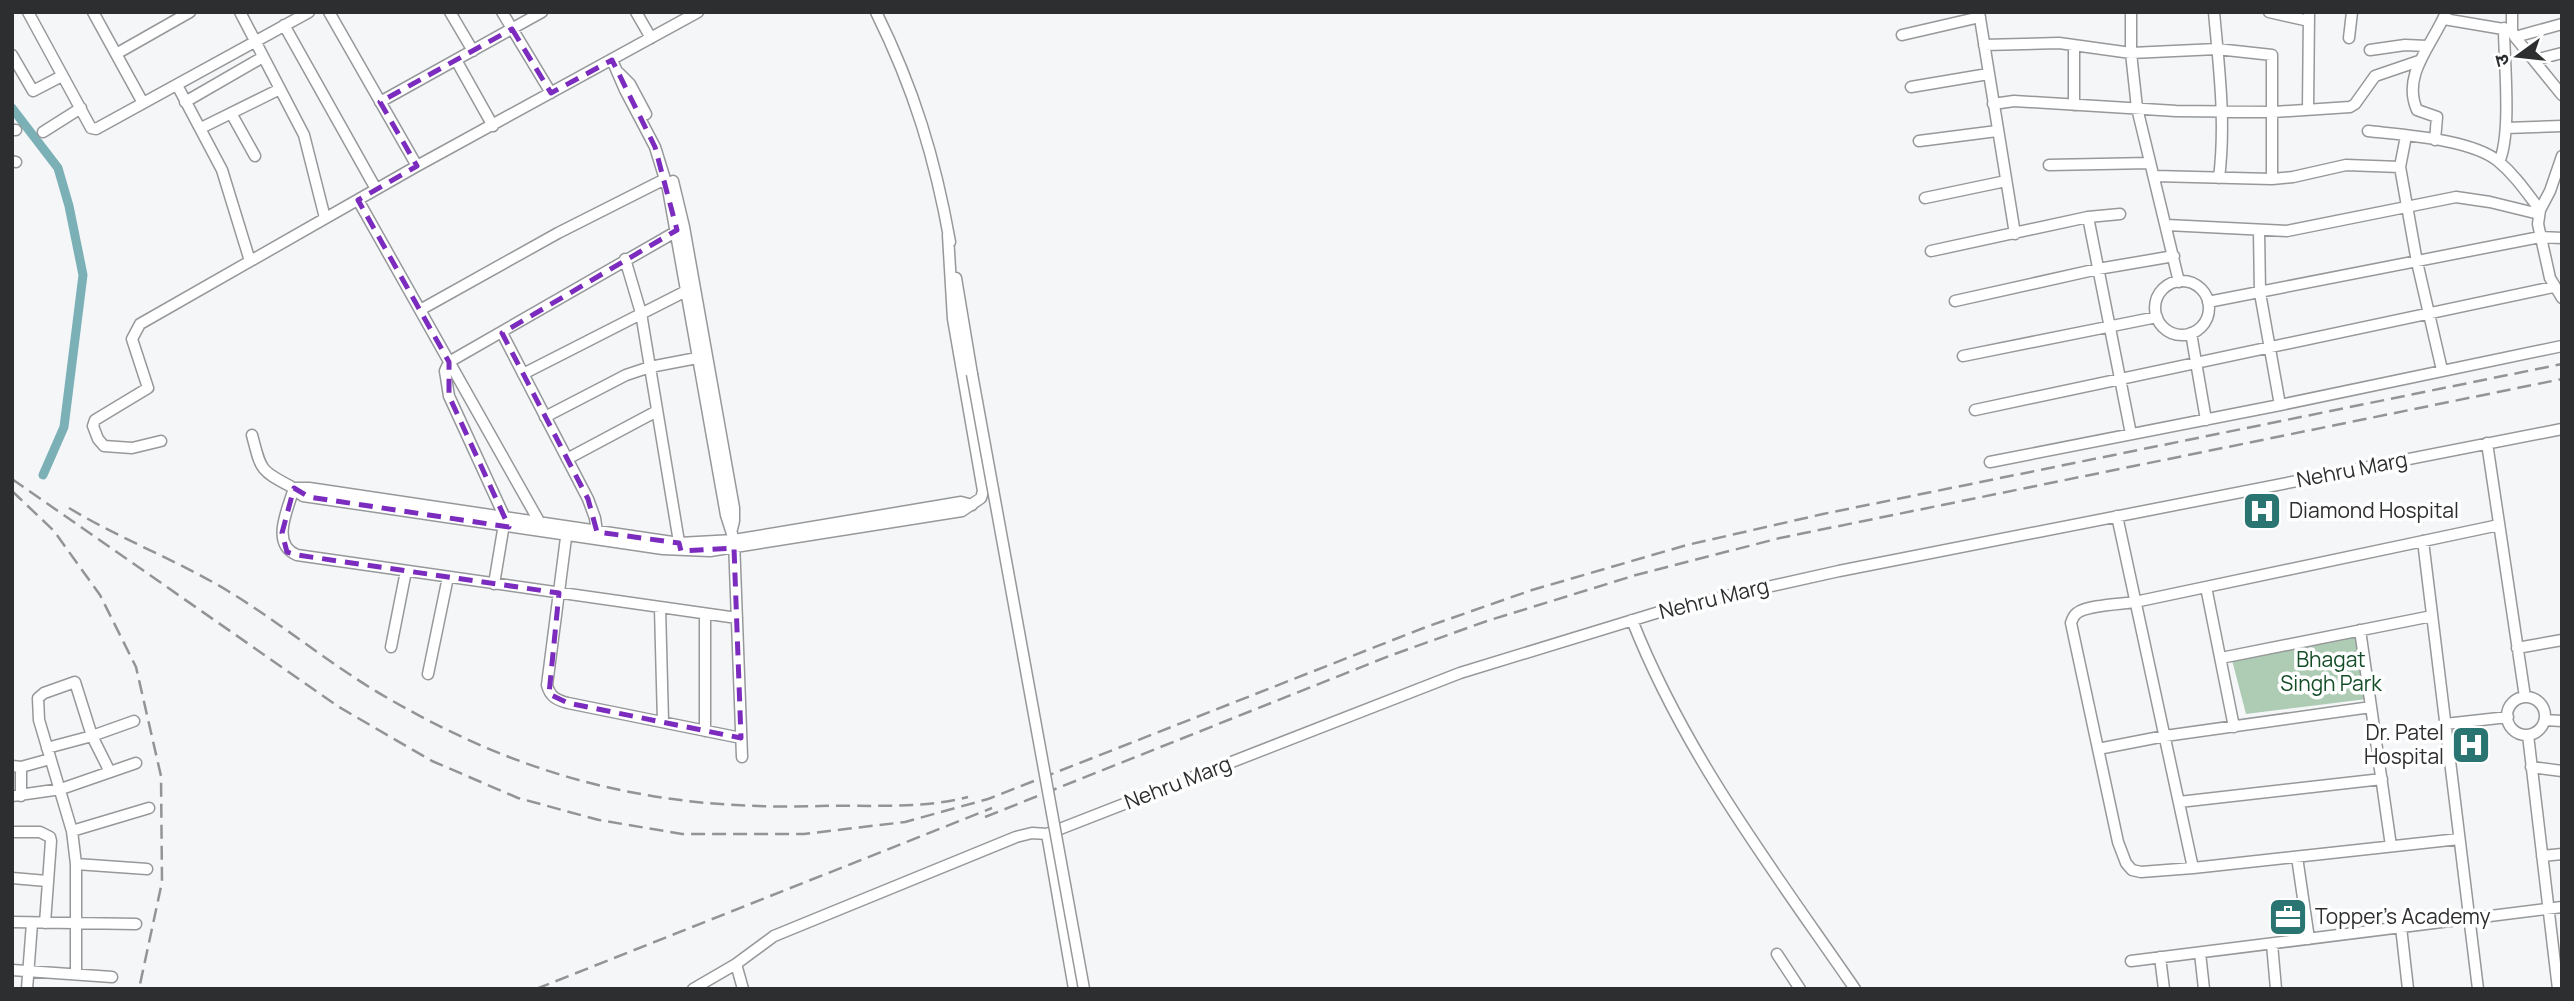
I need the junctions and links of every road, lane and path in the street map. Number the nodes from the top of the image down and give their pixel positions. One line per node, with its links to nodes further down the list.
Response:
1 (28, 12): 46 (street)
2 (93, 12): 37 (street)
3 (190, 12): 37 (street)
4 (240, 12): 28 (street)
5 (309, 12): 22 (street)
6 (329, 12): 55 (street)
7 (450, 12): 34 (street)
8 (502, 12): 23 (street)
9 (542, 12): 23 (street)
10 (636, 12): 26 (street)
11 (698, 12): 26 (street)
12 (876, 12): 99 (street)
13 (2131, 12): 35 (street)
14 (2214, 12): 32 (street)
15 (2269, 12): 20 (street)
16 (2352, 12): 27 (street)
17 (2512, 12): 24 (street)
18 (1979, 15): 25 (street); 29 (street)
19 (2445, 16): 24 (street); 31 (street)
20 (2309, 17): 61 (street)
21 (2562, 24): 24 (street)
22 (284, 25): 28 (street); 87 (street)
23 (512, 29): 34 (street); 51 (street)
24 (2510, 32): 42 (street); 68 (street)
25 (1902, 35)
26 (651, 38): 41 (street)
27 (2349, 38)
28 (256, 41): 39 (street); 47 (street)
29 (1984, 45): 30 (street); 45 (street)
30 (2074, 45): 35 (street); 58 (street)
31 (2427, 46): 33 (street); 43 (street)
32 (2217, 49): 35 (street); 62 (street); 63 (street)
33 (2370, 50)
34 (473, 51): 40 (street)
35 (2131, 52): 60 (street)
36 (2562, 53): 42 (street)
37 (116, 54): 56 (street)
38 (12, 55): 50 (street)
39 (263, 57): 49 (street); 54 (street)
40 (456, 60): 55 (street); 65 (street)
41 (612, 60): 44 (street); 51 (street)
42 (2535, 60): 52 (street)
43 (2419, 61): 61 (street); 73 (street)
44 (619, 73): 84 (street); 96 (street)
45 (1988, 74): 48 (street); 57 (street)
46 (62, 76): 50 (street); 59 (street)
47 (177, 85): 54 (street); 56 (street)
48 (1911, 87)
49 (280, 89): 64 (street); 94 (street)
50 (33, 91): 53 (street)
51 (551, 93): 65 (street)
52 (2562, 96)
53 (21, 99)
54 (185, 102): 67 (street)
55 (380, 102): 80 (street)
56 (143, 103): 59 (street)
57 (1993, 104): 58 (street); 69 (street)
58 (2074, 105): 60 (street)
59 (80, 108): 71 (street)
60 (2137, 108): 62 (street); 78 (street)
61 (2308, 108): 63 (street)
62 (2223, 112): 63 (street); 83 (street)
63 (2273, 112): 85 (street)
64 (230, 113): 67 (street); 75 (street)
65 (493, 126): 80 (street)
66 (2562, 126): 68 (street)
67 (201, 128): 105 (street)
68 (2506, 128): 77 (street)
69 (1997, 131): 74 (street); 86 (street)
70 (2368, 131): 72 (street)
71 (43, 132)
72 (2406, 136): 73 (street); 81 (street)
73 (2435, 140): 77 (street)
74 (1919, 141)
75 (255, 156)
76 (2562, 156): 91 (street)
77 (2499, 162): 91 (street)
78 (2150, 163): 79 (street); 82 (street)
79 (2049, 164)
80 (417, 166): 87 (street)
81 (2400, 167): 85 (street); 90 (street)
82 (2155, 176): 83 (street); 95 (street)
83 (2219, 178): 85 (street)
84 (665, 179): 96 (street); 114 (street)
85 (2272, 179)
86 (2006, 181): 88 (street); 98 (street)
87 (376, 189): 89 (street)
88 (1925, 198)
89 (358, 200): 94 (street); 114 (street)
90 (2406, 207): 91 (street); 97 (street); 106 (street)
91 (2540, 212): 100 (street)
92 (2120, 214): 93 (street)
93 (2088, 217): 98 (street); 107 (street)
94 (326, 218): 105 (street)
95 (2167, 225): 97 (street); 103 (street)
96 (681, 229): 104 (street); 109 (street); 150 (street)
97 (2259, 230): 111 (street)
98 (2015, 234): 102 (street)
99 (948, 235): 150 (street); 234 (street, bridge)
100 (2540, 237): 101 (street); 106 (street); 110 (street)
101 (2562, 237)
102 (1931, 251)
103 (2174, 256): 107 (street); 108 (street)
104 (625, 259): 116 (street); 119 (street)
105 (250, 261): 139 (street)
106 (2417, 262): 111 (street); 115 (street)
107 (2098, 269): 112 (street); 118 (street)
108 (2179, 282): 113 (street); 117 (street)
109 (686, 291): 116 (street); 124 (street)
110 (2559, 292): 115 (street)
111 (2260, 293): 113 (street); 121 (street)
112 (1955, 301)
113 (2208, 302): 120 (street)
114 (420, 310): 125 (street)
115 (2428, 312): 121 (street); 128 (street)
116 (641, 313): 127 (street); 129 (street)
117 (2157, 317): 118 (street); 120 (street)
118 (2109, 327): 123 (street); 130 (street)
119 (502, 333): 125 (street); 129 (street)
120 (2191, 333): 126 (street)
121 (2269, 346): 126 (street); 131 (street)
122 (2562, 346): 128 (street)
123 (1963, 356)
124 (697, 358): 127 (street); 150 (street)
125 (449, 362): 145 (street); 146 (street)
126 (2196, 362): 130 (street); 135 (street)
127 (650, 367): 133 (street); 134 (street)
128 (2442, 370): 131 (street)
129 (523, 374): 134 (street)
130 (2119, 379): 132 (street); 137 (street)
131 (2280, 405): 135 (street)
132 (1975, 410)
133 (657, 411): 141 (street); 152 (street)
134 (545, 417): 141 (street)
135 (2206, 420): 137 (street)
136 (2562, 429): 140 (street, Nehru Marg)
137 (2131, 434): 142 (street)
138 (252, 435): 143 (street)
139 (161, 441)
140 (2487, 443): 144 (street, Nehru Marg); 147 (street)
141 (567, 458): 149 (street)
142 (1990, 462)
143 (294, 488): 145 (street); 153 (street)
144 (2117, 516): 158 (street); 163 (street, Nehru Marg)
145 (505, 522): 146 (street); 148 (street); 155 (street)
146 (540, 523): 148 (street)
147 (2499, 525): 151 (street); 167 (street)
148 (567, 532): 149 (street); 152 (street); 157 (street)
149 (597, 532): 152 (street)
150 (733, 539): 152 (street); 162 (street)
151 (2423, 541): 156 (street); 161 (street)
152 (680, 547)
153 (406, 571): 154 (street); 166 (street)
154 (447, 577): 155 (street); 169 (street)
155 (494, 583): 157 (street)
156 (2206, 587): 158 (street); 168 (street)
157 (559, 593): 159 (street); 176 (street)
158 (2136, 601): 182 (street); 184 (street)
159 (660, 608): 160 (street); 176 (street)
160 (705, 614): 162 (street); 179 (street)
161 (2432, 616): 164 (street); 177 (street)
162 (737, 618): 183 (street)
163 (1632, 620): 199 (street, Nehru Marg); 236 (street)
164 (2360, 630): 168 (street); 171 (street)
165 (2562, 640): 167 (street)
166 (391, 646)
167 (2517, 648): 170 (street)
168 (2221, 658): 178 (street)
169 (428, 674)
170 (2525, 697): 172 (street); 173 (street)
171 (2371, 707): 178 (street); 192 (street)
172 (2508, 716): 177 (street); 180 (street)
173 (2545, 720): 175 (street); 180 (street)
174 (134, 721): 181 (street)
175 (2562, 721)
176 (663, 722): 179 (street)
177 (2445, 724): 200 (street)
178 (2234, 727): 182 (street)
179 (705, 731): 183 (street)
180 (2528, 735): 189 (street)
181 (92, 736): 185 (street); 185 (street); 191 (street)
182 (2165, 736): 184 (street); 195 (street)
183 (741, 738): 186 (street)
184 (2098, 748): 206 (street)
185 (49, 754): 188 (street); 193 (street)
186 (742, 757)
187 (136, 763): 191 (street)
188 (17, 767): 194 (street)
189 (2532, 768): 190 (street); 203 (street)
190 (2562, 771)
191 (110, 772): 193 (street)
192 (2382, 779): 195 (street); 201 (street)
193 (61, 789): 194 (street); 197 (street)
194 (16, 796)
195 (2179, 802): 206 (street)
196 (149, 808): 197 (street)
197 (72, 831): 205 (street)
198 (12, 832): 209 (street)
199 (1047, 834): 225 (street, Nehru Marg); 233 (street)
200 (2459, 839): 201 (street); 212 (street)
201 (2391, 846): 204 (street)
202 (2562, 853): 203 (street)
203 (2542, 856): 211 (street)
204 (2297, 857): 206 (street); 219 (street)
205 (76, 864): 207 (street); 216 (street)
206 (2193, 868)
207 (147, 869)
208 (12, 878): 209 (street)
209 (47, 881): 215 (street)
210 (2562, 907): 211 (street)
211 (2549, 909): 212 (street); 242 (street)
212 (2469, 919): 218 (street); 241 (street)
213 (12, 922): 214 (street)
214 (32, 923): 215 (street); 227 (street)
215 (45, 923): 216 (street)
216 (75, 924): 217 (street); 228 (street)
217 (136, 924)
218 (2401, 927): 219 (street); 240 (street)
219 (2309, 939): 220 (street)
220 (2272, 944): 221 (street); 239 (street)
221 (2200, 953): 223 (street); 238 (street)
222 (1777, 954): 235 (street)
223 (2160, 957): 224 (street); 237 (street)
224 (2131, 961)
225 (736, 964): 231 (street, Nehru Marg); 232 (street)
226 (12, 970): 227 (street)
227 (29, 970): 228 (street); 230 (street)
228 (76, 972): 229 (street)
229 (112, 977)
230 (27, 989)
231 (693, 989)
232 (743, 989)
233 (1074, 989)
234 (1084, 989)
235 (1800, 989)
236 (1855, 989)
237 (2164, 989)
238 (2204, 989)
239 (2276, 989)
240 (2408, 989)
241 (2478, 989)
242 (2558, 989)

